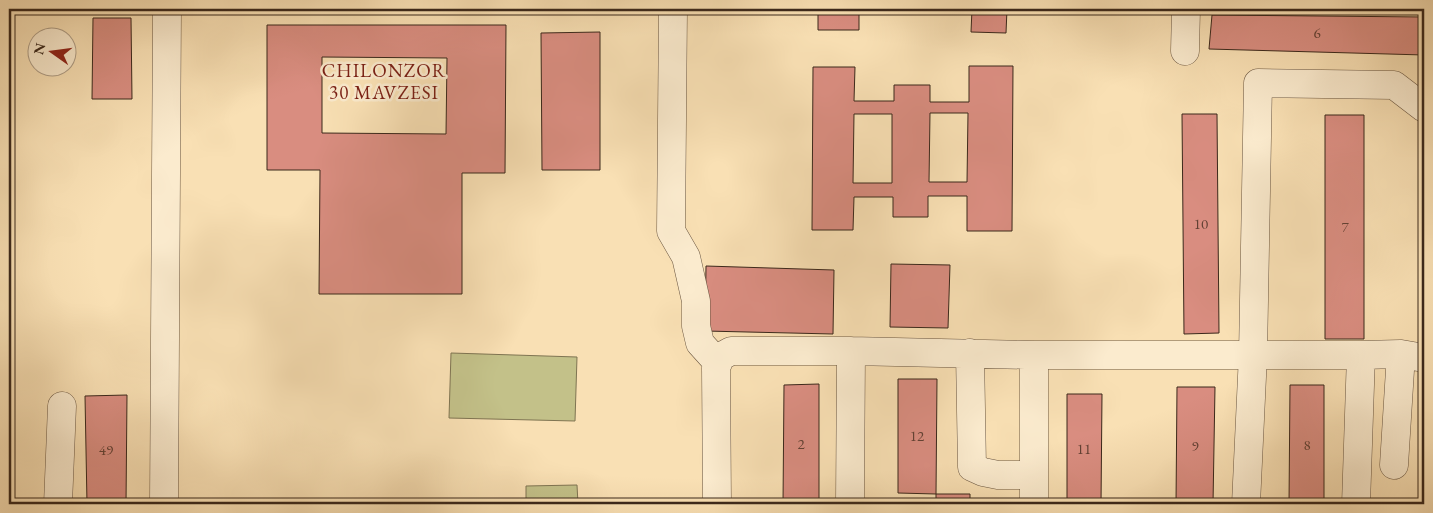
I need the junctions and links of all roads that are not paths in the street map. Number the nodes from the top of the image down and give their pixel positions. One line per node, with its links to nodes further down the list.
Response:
1 (167, 9): 17 (lane)
2 (673, 9): 12 (lane)
3 (1186, 9): 4 (lane)
4 (1186, 51)
5 (1424, 108): 9 (lane)
6 (851, 351): 7 (lane); 12 (lane); 19 (lane)
7 (970, 353): 8 (lane); 15 (lane)
8 (1034, 355): 9 (lane); 15 (lane)
9 (1253, 355): 10 (lane); 21 (lane)
10 (1361, 355): 11 (lane); 22 (lane)
11 (1413, 356): 14 (lane)
12 (718, 362): 18 (lane)
13 (62, 406): 16 (lane)
14 (1394, 465)
15 (1034, 476): 20 (lane)
16 (58, 504)
17 (164, 504)
18 (717, 504)
19 (850, 504)
20 (1034, 504)
21 (1246, 504)
22 (1356, 504)

